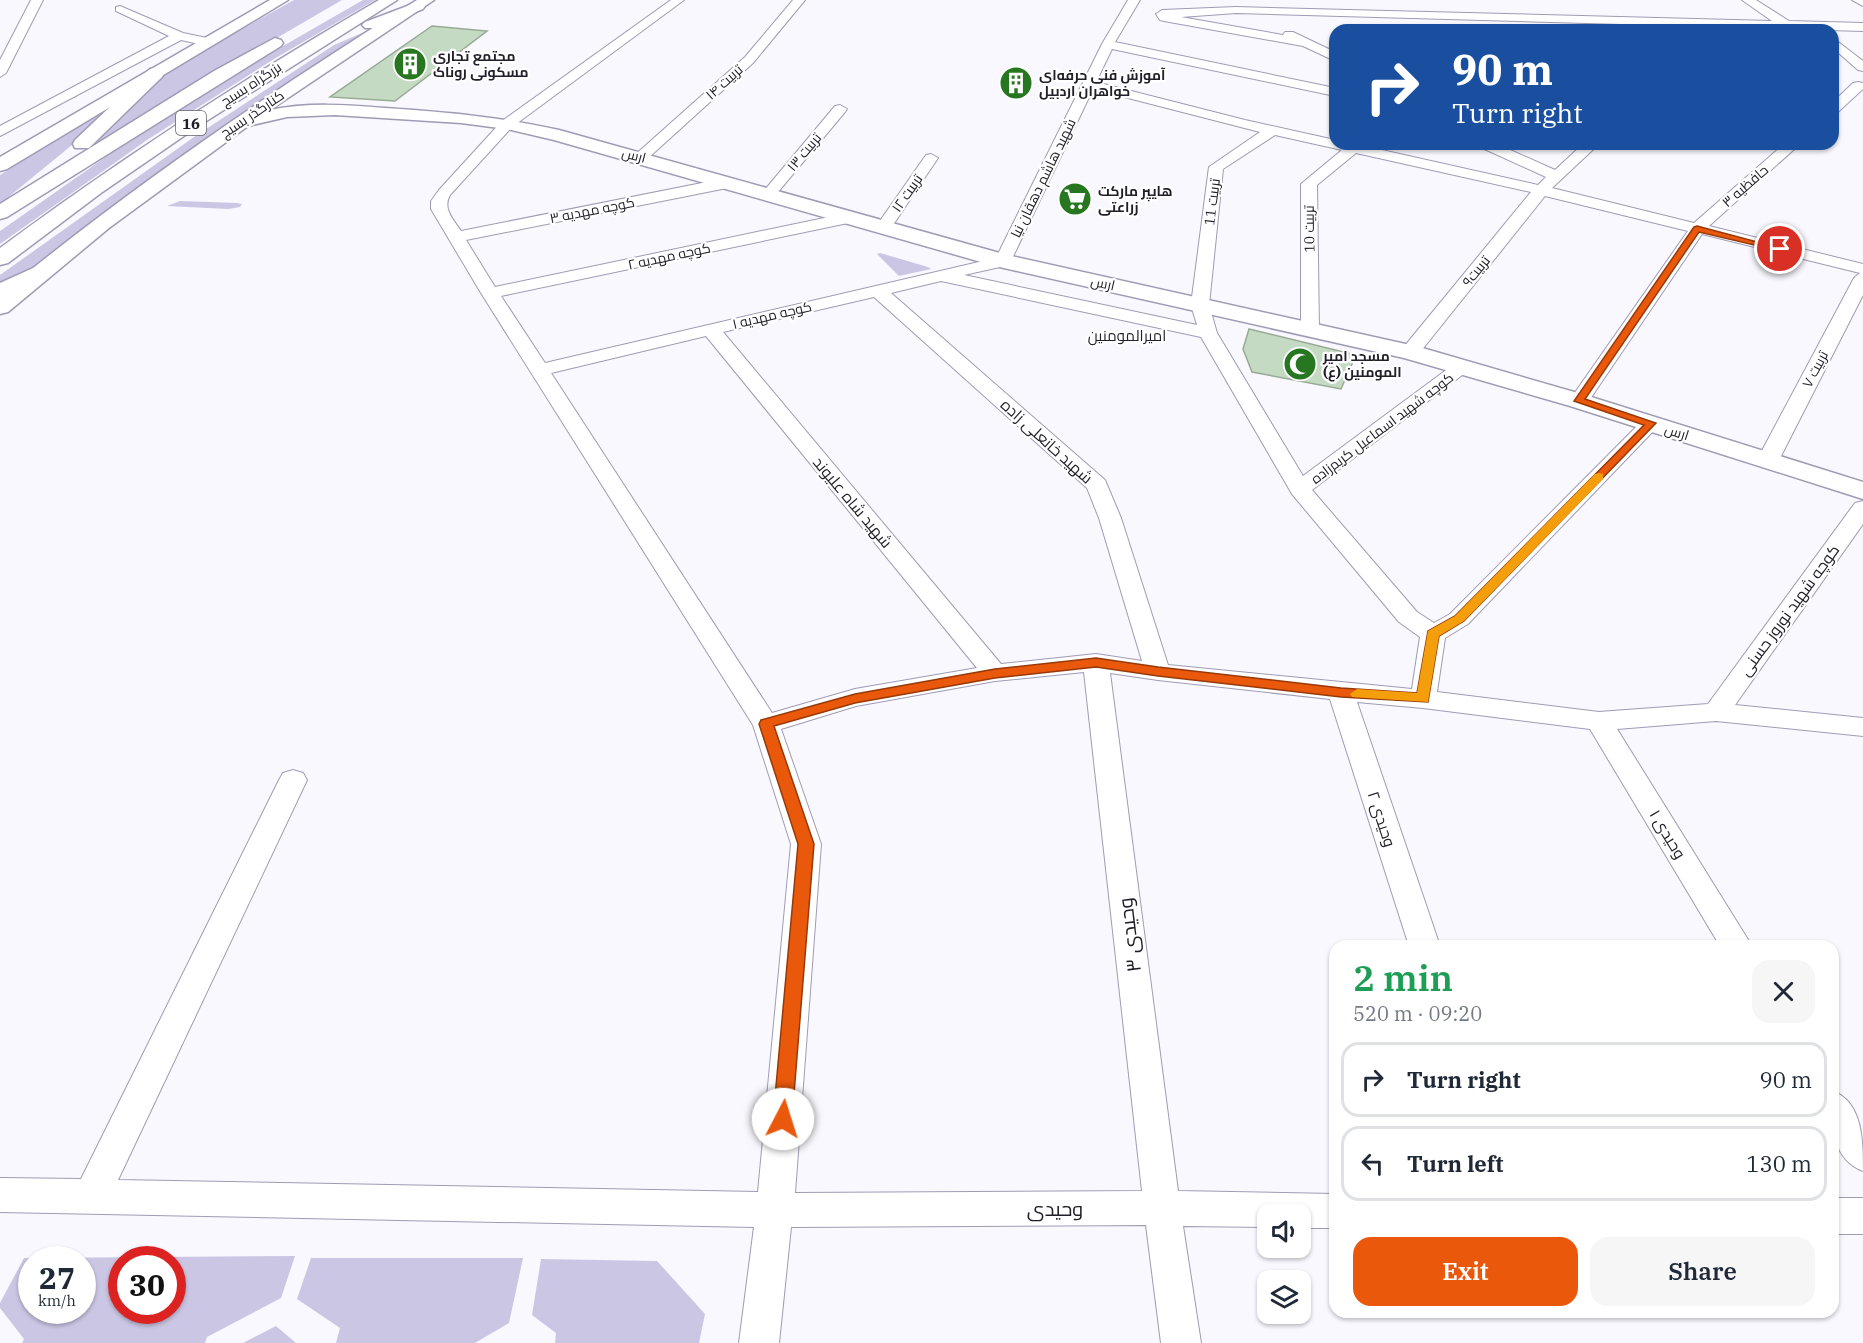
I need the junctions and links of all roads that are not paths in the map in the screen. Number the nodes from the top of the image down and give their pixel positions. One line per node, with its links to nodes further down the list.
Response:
1 (37, 0): 39 (street)
2 (281, 0): 33 (main road)
3 (390, 0): 37 (main road, بزرگراه بسیج / 16)
4 (678, 0): 51 (street)
5 (799, 0): 60 (street, تربیت ۱۴)
6 (1134, 0): 35 (street, شهید هاشم دهقان نیا)
7 (1219, 0): 16 (street)
8 (1372, 0): 18 (street)
9 (1475, 0): 20 (street)
10 (1748, 0): 28 (street)
11 (1858, 0): 13 (street)
12 (422, 3): 37 (main road); 42 (main road, کنارگذر بسیج)
13 (1863, 3)
14 (1285, 6): 16 (street); 18 (street)
15 (120, 9): 32 (street)
16 (1236, 10): 34 (street); 34 (street)
17 (1657, 11): 23 (street)
18 (1372, 14): 19 (street)
19 (1394, 14): 20 (street); 24 (street)
20 (1481, 16): 21 (street)
21 (1502, 17): 22 (street); 25 (street)
22 (1607, 20): 23 (street); 26 (street)
23 (1672, 21): 27 (street)
24 (1400, 24)
25 (1506, 24)
26 (1610, 24)
27 (1697, 24)
28 (1785, 24)
29 (1863, 27): 30 (street)
30 (1839, 28)
31 (289, 34): 66 (main road, بزرگراه بسیج / 16)
32 (179, 36): 33 (street); 53 (street)
33 (208, 42): 41 (main road)
34 (1305, 43): 38 (street)
35 (1108, 44): 43 (street, شهید هاشم دهقان نیا); 46 (street)
36 (1839, 47): 40 (street)
37 (296, 54): 73 (main road, بزرگراه بسیج / 16)
38 (1329, 54)
39 (2, 66)
40 (1863, 67)
41 (156, 73): 62 (main road); 66 (main road)
42 (302, 80): 49 (main road); 50 (main road, کنارگذر بسیج)
43 (1089, 84): 52 (street); 74 (street, شهید هاشم دهقان نیا)
44 (1842, 85): 45 (street)
45 (1861, 87): 47 (street)
46 (1329, 91)
47 (1839, 104)
48 (840, 109): 67 (street, تربیت ۱۳)
49 (335, 110): 50 (main road, ارس); 51 (main road, ارس)
50 (240, 122): 76 (main road, کنارگذر بسیج)
51 (507, 124): 60 (main road, ارس); 72 (street)
52 (1273, 130): 54 (street); 82 (street, تربیت 11)
53 (0, 132)
54 (1329, 142)
55 (1352, 150): 85 (street, تربیت 10)
56 (1363, 150): 65 (street)
57 (1498, 150): 63 (street)
58 (1585, 150): 63 (street, تربیت۹)
59 (1786, 150): 71 (street, حافظیه ۳)
60 (641, 157): 64 (main road, ارس)
61 (931, 158): 70 (street, تربیت ۱۲)
62 (0, 165)
63 (1556, 176): 65 (street, تربیت۹)
64 (727, 183): 67 (main road, ارس); 72 (street, کوچه مهدیه ۳)
65 (1542, 190): 71 (street); 87 (street, تربیت۹)
66 (30, 194): 68 (main road, بزرگراه بسیج / 16)
67 (768, 195): 69 (main road, ارس)
68 (0, 213)
69 (848, 218): 70 (main road, ارس); 81 (street, کوچه مهدیه ۲)
70 (883, 228): 74 (main road, ارس)
71 (1697, 229): 75 (street); 90 (street, حافظیه ۳)
72 (456, 237): 81 (street)
73 (0, 258)
74 (1004, 261): 77 (street, کوچه مهدیه ۱); 82 (main road, ارس)
75 (1863, 269)
76 (42, 271): 80 (main road); 83 (main road, کنارگذر بسیج)
77 (938, 275): 79 (street, کوچه مهدیه ۱); 86 (street)
78 (1863, 278): 92 (street, تربیت ۷)
79 (877, 290): 84 (street, کوچه مهدیه ۱); 98 (street, شهید خانعلی زاده)
80 (0, 292)
81 (490, 293): 89 (street)
82 (1200, 305): 85 (main road, ارس); 86 (street)
83 (0, 307)
84 (711, 330): 89 (street, کوچه مهدیه ۱); 99 (street, شهید شاه علیوند)
85 (1310, 331): 87 (main road, ارس)
86 (1208, 333): 93 (street)
87 (1410, 352): 88 (main road, ارس)
88 (1464, 366): 90 (main road, ارس); 93 (street, کوچه شهید اسماعیل کریم‌زاده)
89 (540, 370): 104 (street)
90 (1579, 401): 91 (main road, ارس)
91 (1651, 423): 92 (main road, ارس); 96 (street)
92 (1768, 460): 94 (main road, ارس)
93 (1300, 489): 96 (street)
94 (1863, 491)
95 (1863, 508): 102 (street, کوچه شهید نوروز حسنی)
96 (1433, 634): 101 (street)
97 (1096, 662): 98 (street); 99 (street); 113 (street, وحیدی ۳)
98 (1158, 672): 100 (street)
99 (995, 673): 104 (street)
100 (1341, 692): 101 (street); 107 (street, وحیدی ۲)
101 (1423, 699): 103 (street)
102 (1716, 712): 103 (street); 105 (street)
103 (1599, 721): 108 (street, وحیدی ۱)
104 (766, 724): 114 (street)
105 (1863, 727)
106 (293, 780): 112 (street)
107 (1422, 940)
108 (1732, 940)
109 (1839, 1116): 110 (street)
110 (1863, 1155)
111 (0, 1195): 112 (street, وحیدی)
112 (91, 1197): 114 (street, وحیدی)
113 (1162, 1208): 114 (street, وحیدی); 115 (street, وحیدی); 119 (street, وحیدی ۳)
114 (775, 1210): 118 (street)
115 (1329, 1211)
116 (1839, 1216): 117 (street)
117 (1863, 1216)
118 (759, 1343)
119 (1181, 1343)

